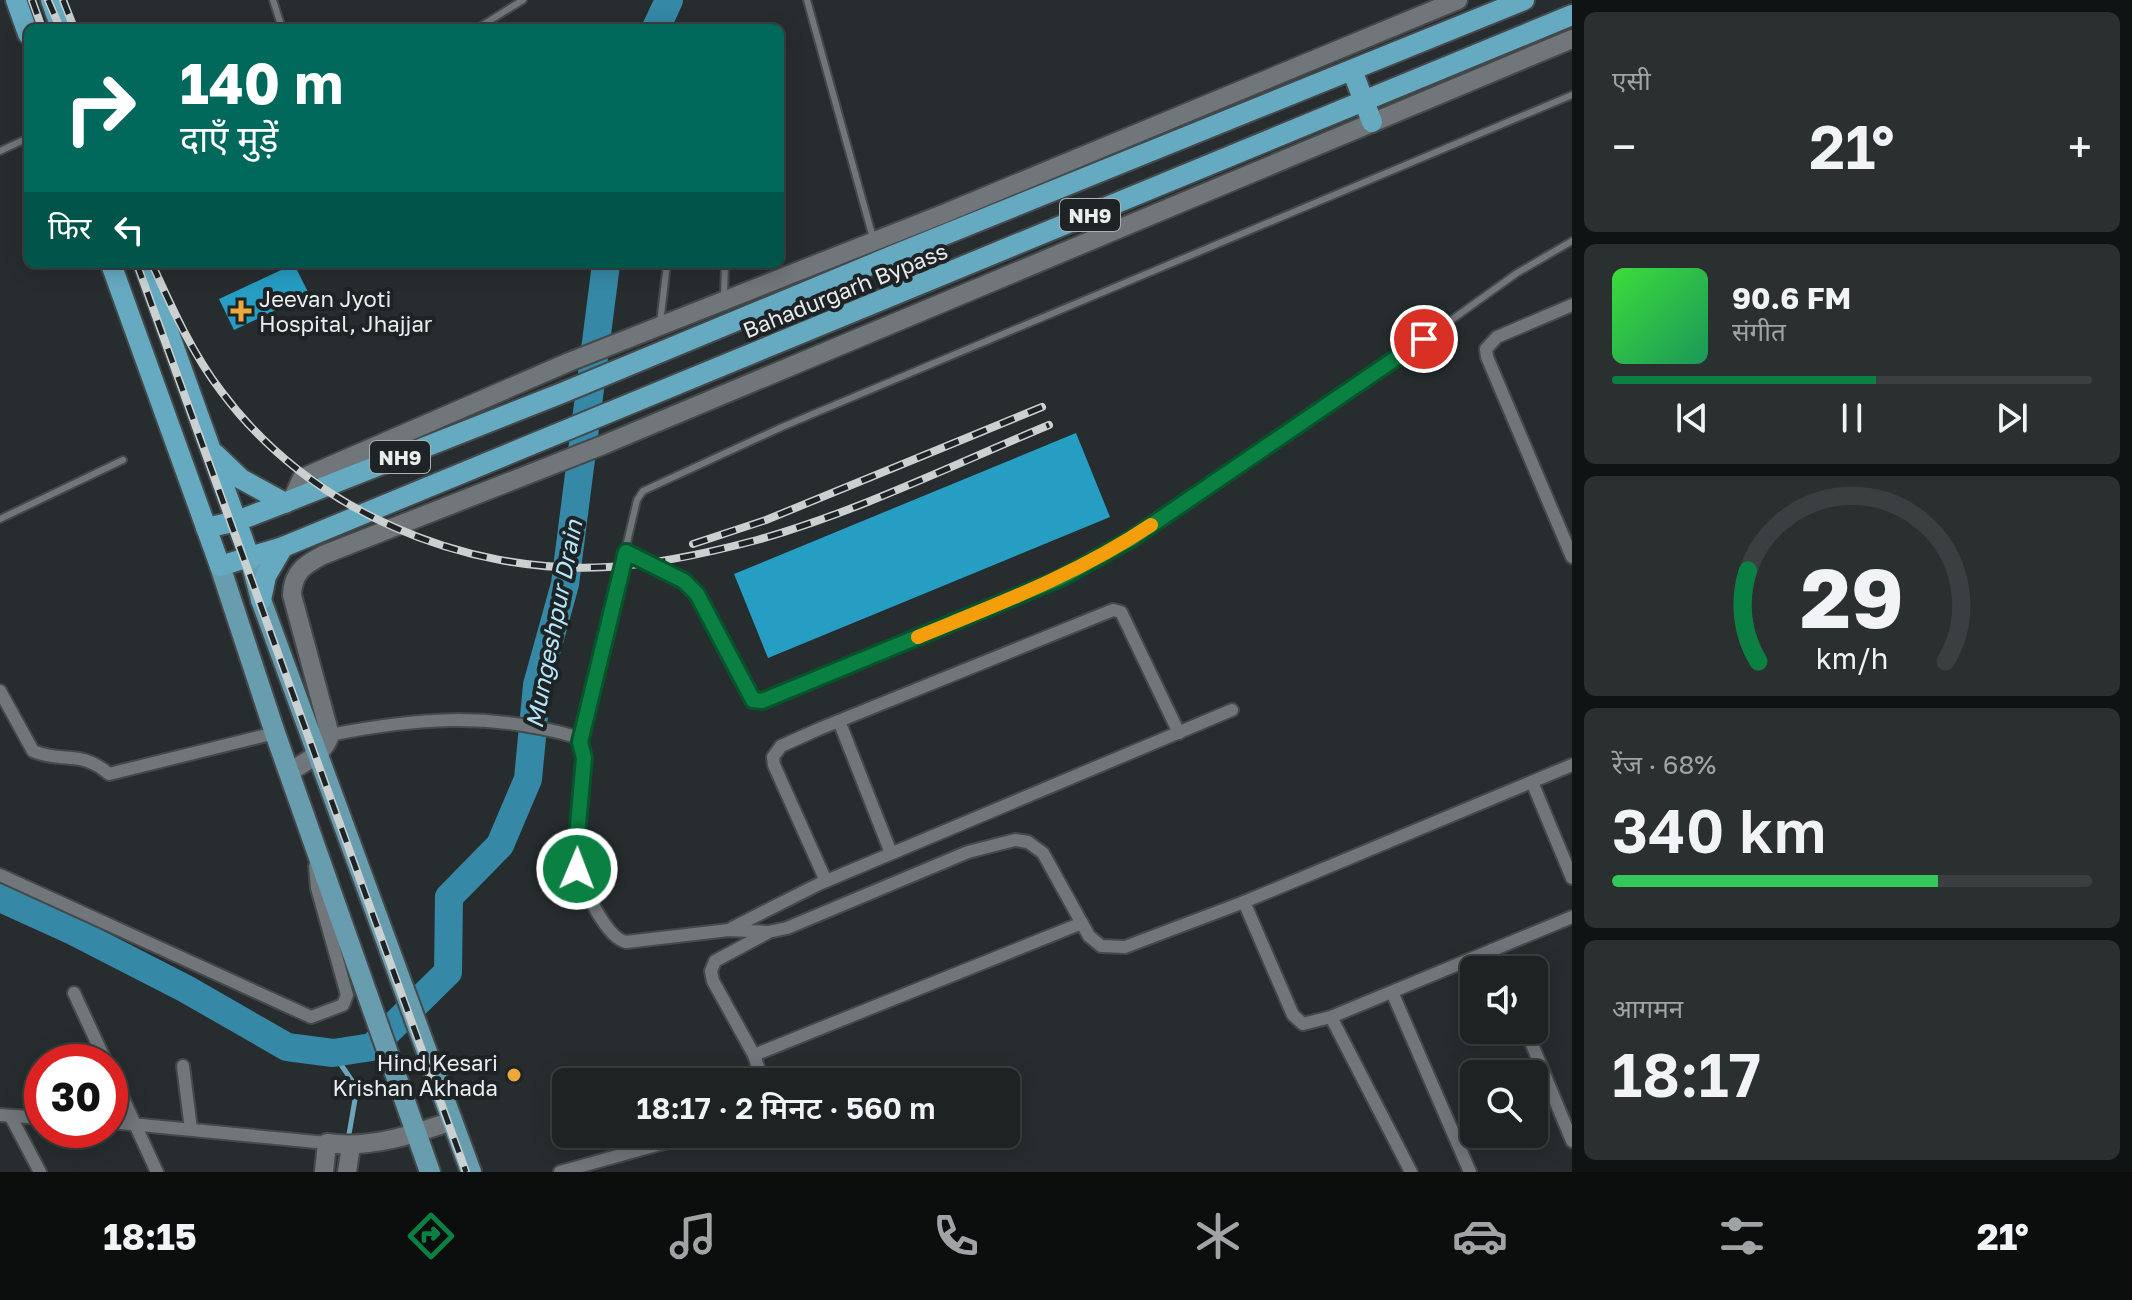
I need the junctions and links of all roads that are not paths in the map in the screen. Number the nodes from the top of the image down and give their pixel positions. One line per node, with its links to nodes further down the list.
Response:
1 (16, 0): 9 (highway)
2 (51, 0): 10 (highway)
3 (273, 0): 11 (lane)
4 (523, 0): 12 (lane)
5 (807, 0): 20 (lane)
6 (1458, 0): 20 (main road)
7 (1524, 0): 14 (highway, Bahadurgarh Bypass / NH9)
8 (1572, 15): 16 (highway, Bahadurgarh Bypass / NH9)
9 (24, 24)
10 (60, 24)
11 (281, 24)
12 (484, 24)
13 (1572, 39): 17 (main road)
14 (1352, 70): 16 (highway); 31 (highway, Bahadurgarh Bypass / NH9)
15 (1572, 95): 36 (lane)
16 (1364, 101): 17 (highway); 35 (highway, Bahadurgarh Bypass / NH9)
17 (1372, 122): 46 (main road)
18 (24, 140): 19 (lane)
19 (0, 151)
20 (874, 241): 26 (main road)
21 (1572, 241): 36 (lane)
22 (112, 268): 34 (highway)
23 (145, 268): 29 (highway)
24 (666, 268): 28 (lane)
25 (725, 268): 26 (lane)
26 (724, 301): 28 (main road)
27 (1572, 305): 37 (street)
28 (659, 326): 31 (main road)
29 (210, 448): 31 (highway); 33 (highway)
30 (123, 460): 32 (lane)
31 (289, 501): 33 (highway, Bahadurgarh Bypass / NH9)
32 (0, 519)
33 (237, 521): 34 (highway, Bahadurgarh Bypass); 38 (highway)
34 (206, 528): 39 (highway)
35 (283, 547): 38 (highway, Bahadurgarh Bypass / NH9); 40 (highway)
36 (626, 552): 47 (lane)
37 (1572, 557)
38 (250, 559): 39 (highway, Bahadurgarh Bypass / NH9); 40 (main road)
39 (220, 566): 44 (main road)
40 (261, 600): 48 (main road)
41 (0, 691): 44 (street)
42 (1232, 710): 45 (street)
43 (839, 721): 45 (street); 53 (street); 56 (street)
44 (275, 733): 50 (main road)
45 (1179, 733): 53 (street)
46 (330, 735): 47 (street); 48 (main road)
47 (580, 742): 60 (street)
48 (318, 753): 50 (main road); 74 (main road)
49 (1572, 765): 51 (street)
50 (291, 771): 52 (main road)
51 (1532, 782): 55 (street); 57 (street)
52 (314, 842): 54 (street); 77 (main road)
53 (891, 853): 56 (street)
54 (0, 875)
55 (1572, 878)
56 (826, 881): 60 (street)
57 (1244, 902): 59 (street); 66 (street)
58 (1572, 917): 62 (street)
59 (1082, 923): 61 (street); 69 (street)
60 (729, 930): 61 (street)
61 (768, 932): 69 (street)
62 (1492, 950): 63 (street); 64 (street)
63 (1495, 956)
64 (1392, 992): 66 (street); 90 (street)
65 (74, 993): 67 (street)
66 (1331, 1017): 89 (street)
67 (98, 1044)
68 (1532, 1044): 79 (street)
69 (754, 1055): 71 (street)
70 (183, 1066): 78 (street)
71 (758, 1068)
72 (128, 1110): 76 (street)
73 (6, 1116): 82 (street)
74 (451, 1118): 77 (main road); 87 (main road)
75 (128, 1124): 76 (street)
76 (134, 1124): 78 (street); 83 (street)
77 (413, 1128): 80 (main road); 86 (main road)
78 (191, 1129): 80 (street)
79 (1572, 1141)
80 (338, 1144): 84 (main road); 85 (main road)
81 (646, 1148): 88 (street)
82 (40, 1172)
83 (157, 1172)
84 (324, 1172)
85 (347, 1172)
86 (430, 1172)
87 (471, 1172)
88 (560, 1172)
89 (1411, 1172)
90 (1470, 1172)

